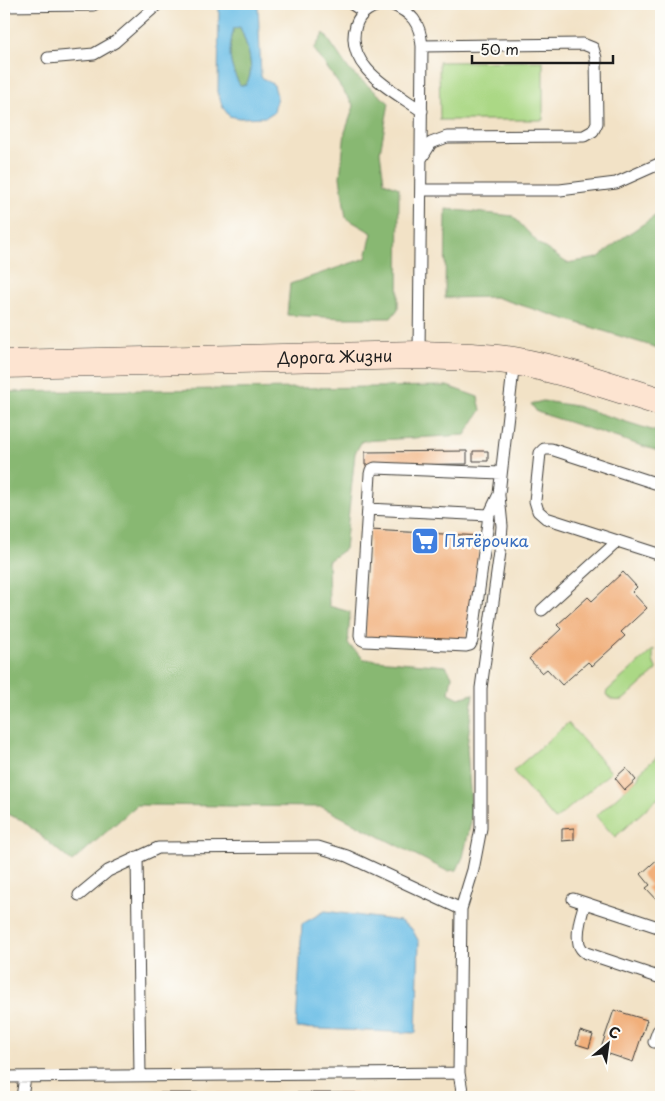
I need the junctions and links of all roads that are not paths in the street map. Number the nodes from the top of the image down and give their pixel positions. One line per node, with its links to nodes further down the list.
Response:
1 (96, 4): 6 (lane)
2 (158, 4): 9 (lane)
3 (352, 4): 7 (lane)
4 (386, 4): 7 (lane)
5 (390, 4): 8 (lane)
6 (4, 6)
7 (364, 12): 10 (lane)
8 (422, 46): 10 (lane); 11 (lane)
9 (48, 58)
10 (422, 111): 11 (lane)
11 (421, 158): 13 (lane)
12 (661, 163): 13 (lane)
13 (421, 190): 14 (lane)
14 (419, 355): 15 (main road, Дорога Жизни); 16 (main road, Дорога Жизни)
15 (514, 361): 17 (main road, Дорога Жизни); 18 (lane)
16 (4, 364)
17 (661, 402)
18 (501, 473): 20 (lane); 21 (lane)
19 (661, 484): 23 (lane)
20 (499, 494): 22 (lane); 30 (lane)
21 (368, 509): 22 (lane); 22 (lane)
22 (489, 515)
23 (618, 541): 24 (lane); 25 (lane)
24 (661, 554)
25 (542, 610)
26 (137, 857): 27 (lane); 30 (lane); 36 (lane)
27 (79, 895)
28 (573, 899): 29 (lane)
29 (585, 903): 31 (lane); 32 (lane)
30 (461, 909): 35 (lane)
31 (661, 928)
32 (661, 978)
33 (661, 1028): 34 (lane)
34 (654, 1042)
35 (459, 1073): 36 (lane); 40 (lane)
36 (140, 1076): 38 (lane)
37 (4, 1077): 38 (lane)
38 (25, 1077): 39 (lane)
39 (22, 1097)
40 (463, 1097)

